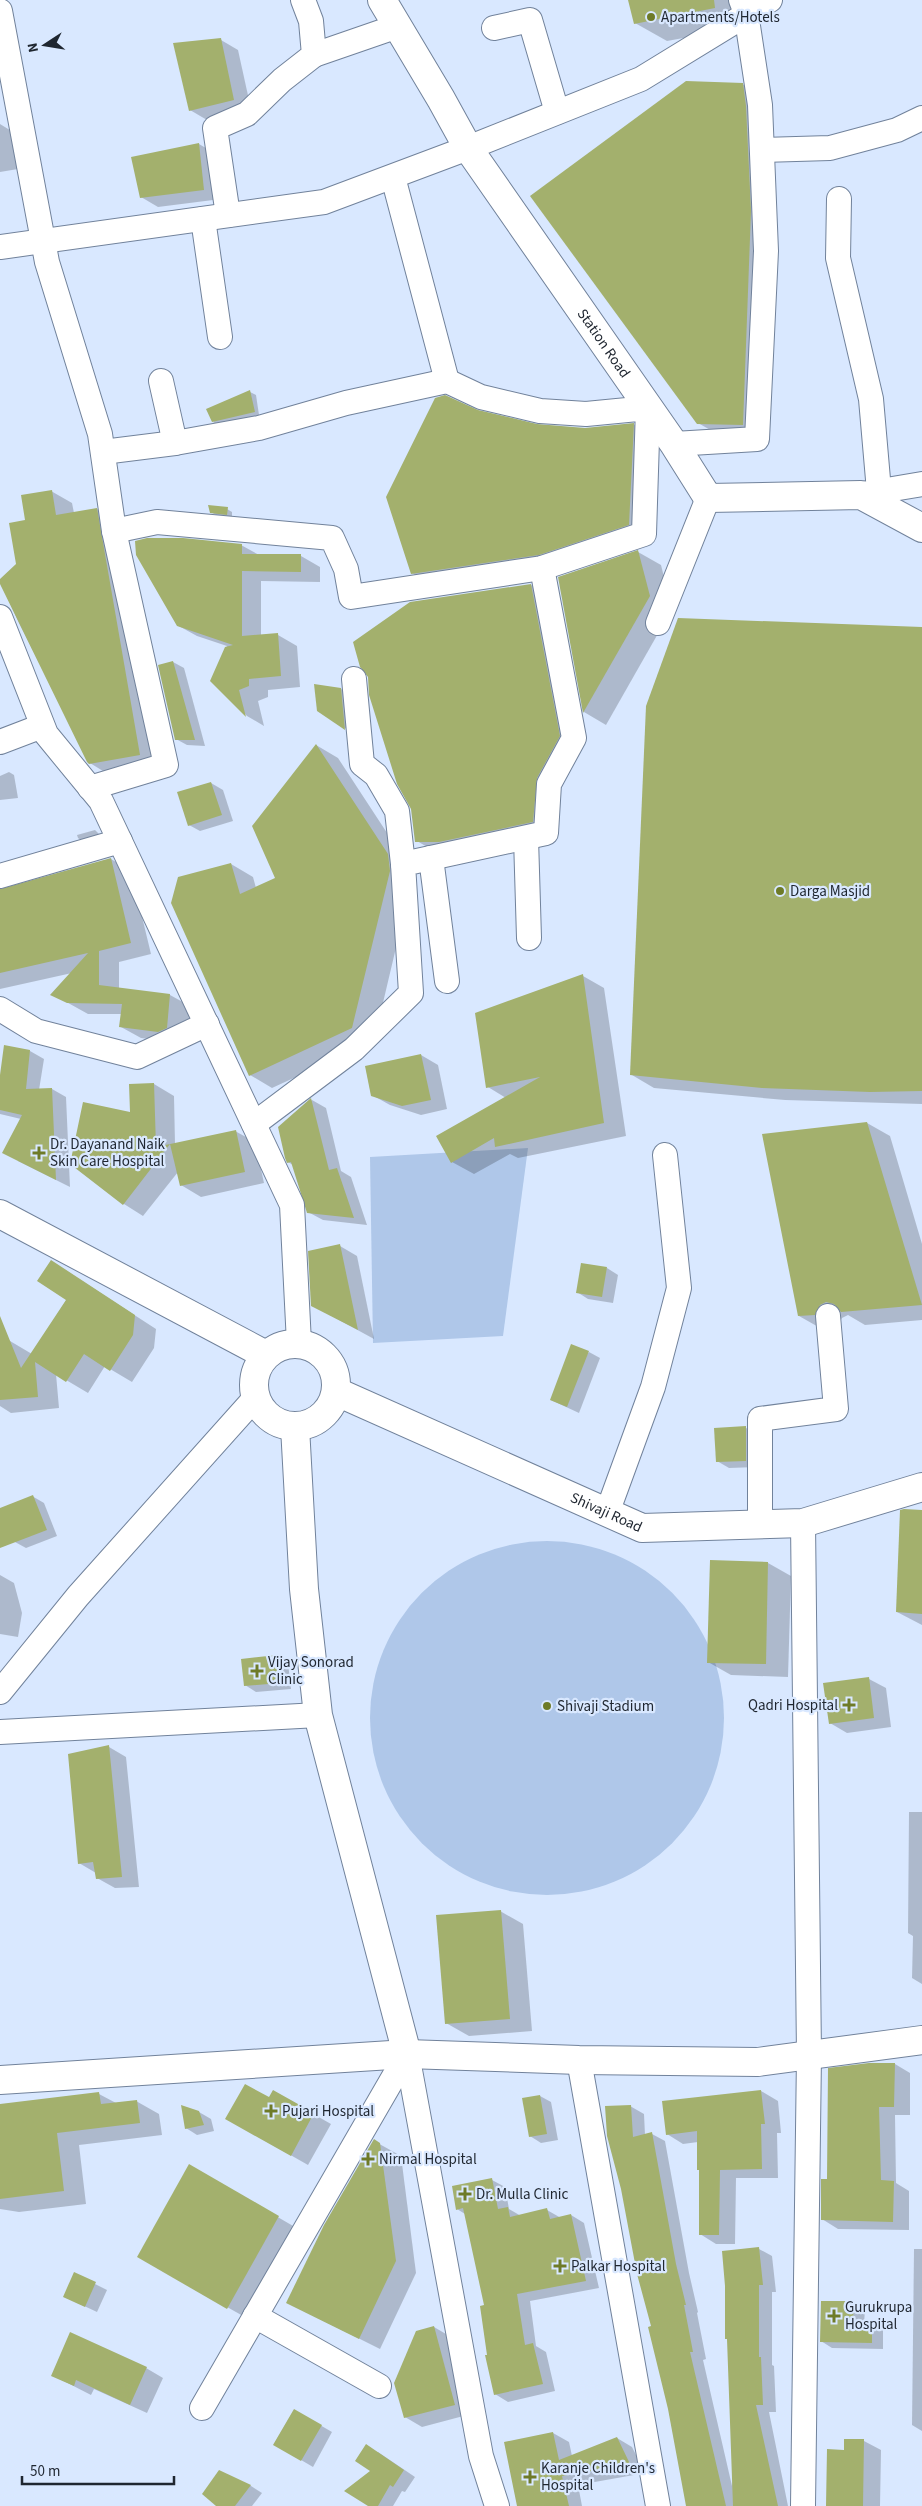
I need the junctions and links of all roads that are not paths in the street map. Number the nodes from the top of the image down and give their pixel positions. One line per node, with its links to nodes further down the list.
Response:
1 (303, 0): 8 (street)
2 (382, 0): 6 (main road, Station Road)
3 (770, 0): 4 (street)
4 (744, 7): 9 (street); 12 (street)
5 (0, 11): 17 (street)
6 (398, 26): 8 (street); 11 (main road, Station Road)
7 (494, 28): 9 (street)
8 (314, 55): 15 (street)
9 (557, 112): 11 (street)
10 (921, 123): 12 (street)
11 (468, 148): 13 (street); 22 (main road, Station Road)
12 (762, 150): 24 (street)
13 (393, 176): 15 (street); 21 (street)
14 (839, 199): 27 (street)
15 (228, 215): 16 (street)
16 (203, 219): 17 (street); 19 (street)
17 (43, 239): 18 (street); 25 (street)
18 (0, 247)
19 (220, 337)
20 (161, 381): 23 (street)
21 (447, 382): 22 (street); 23 (street)
22 (648, 408): 24 (main road, Station Road); 31 (street)
23 (175, 443): 25 (street)
24 (674, 444): 28 (main road, Station Road)
25 (103, 452): 30 (street)
26 (922, 484): 27 (street)
27 (870, 493): 28 (main road); 29 (main road)
28 (708, 498): 33 (street)
29 (922, 528)
30 (114, 531): 31 (street); 37 (street)
31 (542, 568): 38 (street)
32 (0, 616): 35 (street)
33 (658, 623)
34 (354, 679): 41 (street)
35 (42, 726): 36 (street); 37 (street)
36 (0, 742)
37 (90, 788): 39 (street)
38 (526, 838): 40 (street); 43 (street)
39 (120, 841): 42 (street); 46 (street)
40 (431, 858): 41 (street); 44 (street)
41 (404, 864): 47 (street)
42 (0, 876)
43 (529, 938)
44 (447, 981)
45 (0, 1009): 46 (street)
46 (207, 1024): 47 (street)
47 (254, 1124): 51 (street)
48 (664, 1155): 57 (street)
49 (0, 1214): 52 (main road)
50 (828, 1316): 59 (street)
51 (299, 1343): 52 (main road); 53 (main road)
52 (266, 1355): 54 (main road)
53 (336, 1392): 55 (main road); 57 (main road, Shivaji Road)
54 (256, 1397): 55 (main road); 60 (street)
55 (295, 1427): 61 (main road)
56 (922, 1487): 58 (main road, Shivaji Road)
57 (607, 1513): 59 (main road, Shivaji Road)
58 (803, 1523): 59 (main road, Shivaji Road); 65 (street)
59 (760, 1524)
60 (0, 1692)
61 (318, 1716): 62 (street); 64 (main road)
62 (0, 1732)
63 (922, 2040): 65 (main road)
64 (407, 2054): 66 (main road); 67 (main road); 68 (street); 71 (street)
65 (809, 2055): 66 (main road); 73 (street)
66 (579, 2060): 72 (street)
67 (0, 2080)
68 (255, 2316): 69 (street); 70 (street)
69 (379, 2386)
70 (202, 2408)
71 (497, 2506)
72 (658, 2506)
73 (803, 2506)

